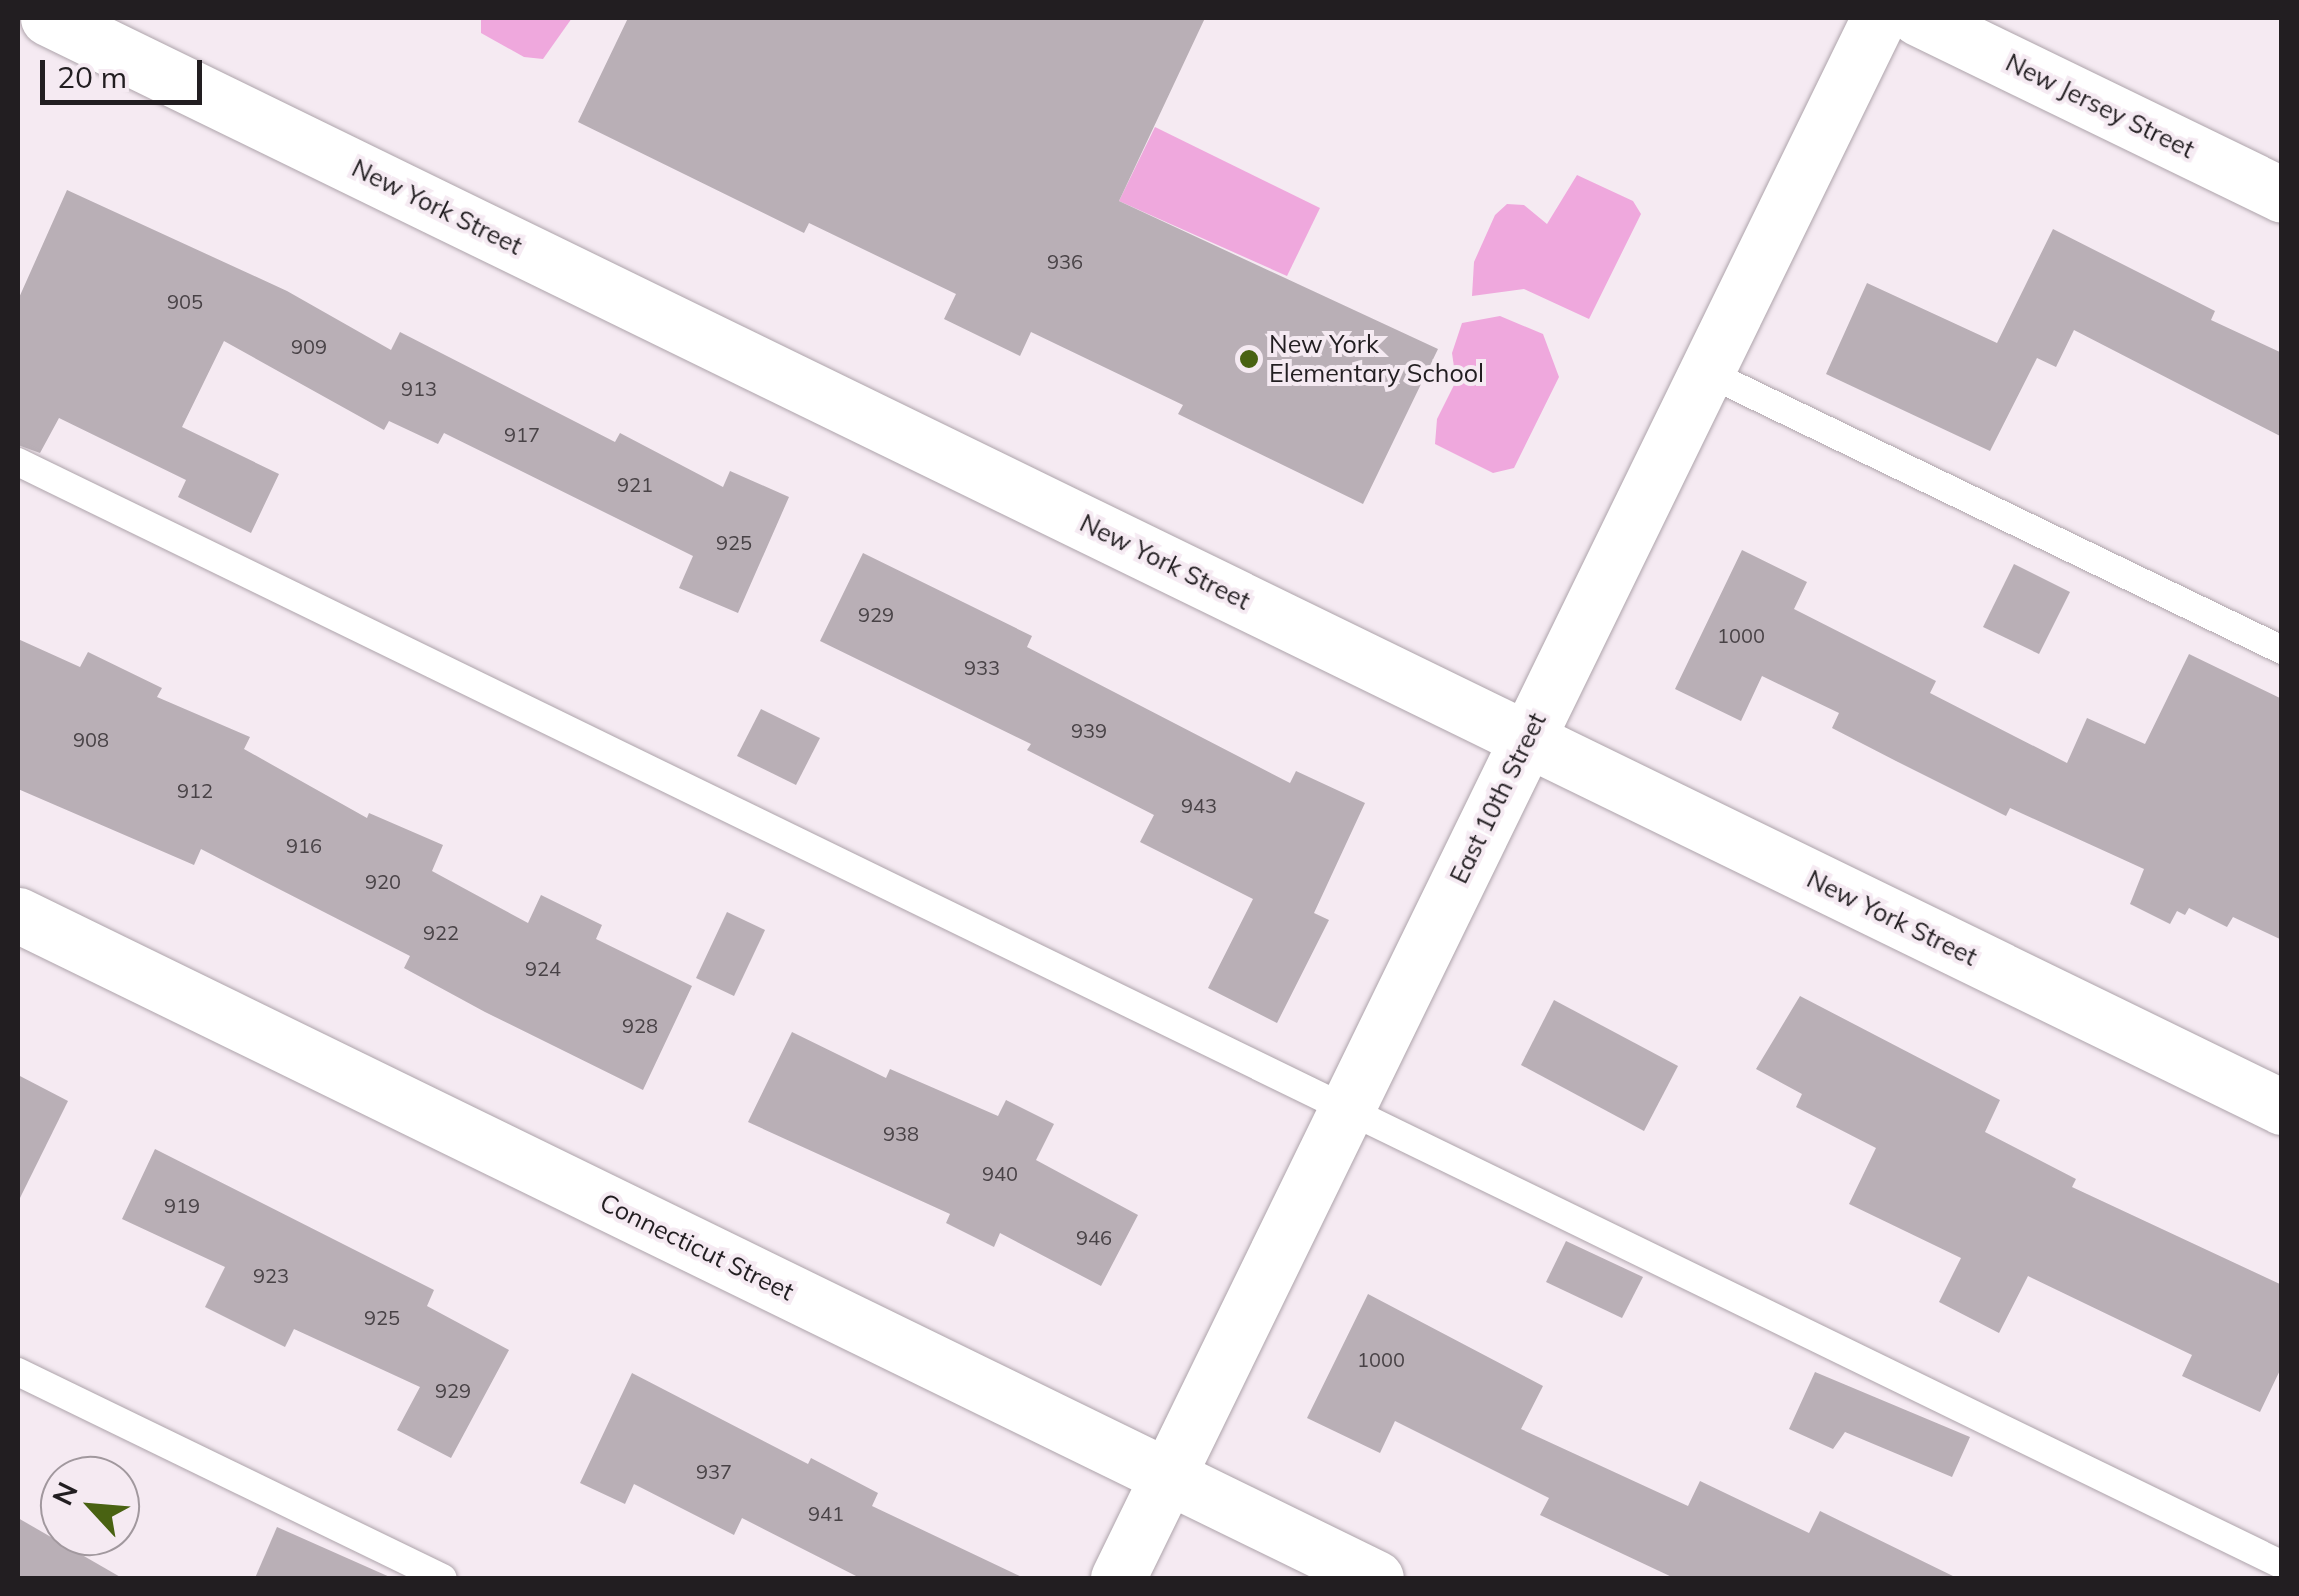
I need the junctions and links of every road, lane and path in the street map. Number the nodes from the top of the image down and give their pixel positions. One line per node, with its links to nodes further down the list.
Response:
1 (48, 18): 8 (street, New York Street)
2 (1880, 18): 5 (street, East 10th Street)
3 (1918, 18): 4 (street, New Jersey Street)
4 (2282, 195)
5 (1706, 372): 7 (lane); 8 (street, East 10th Street)
6 (18, 462): 10 (lane)
7 (2282, 650)
8 (1526, 740): 10 (street, East 10th Street); 11 (street, New York Street)
9 (18, 915): 13 (street, Connecticut Street)
10 (1348, 1106): 13 (street, East 10th Street); 14 (lane)
11 (2282, 1107)
12 (18, 1372): 15 (lane)
13 (1168, 1477): 16 (street, East 10th Street); 17 (street, Connecticut Street)
14 (2282, 1565)
15 (442, 1578)
16 (1118, 1578)
17 (1376, 1578)

